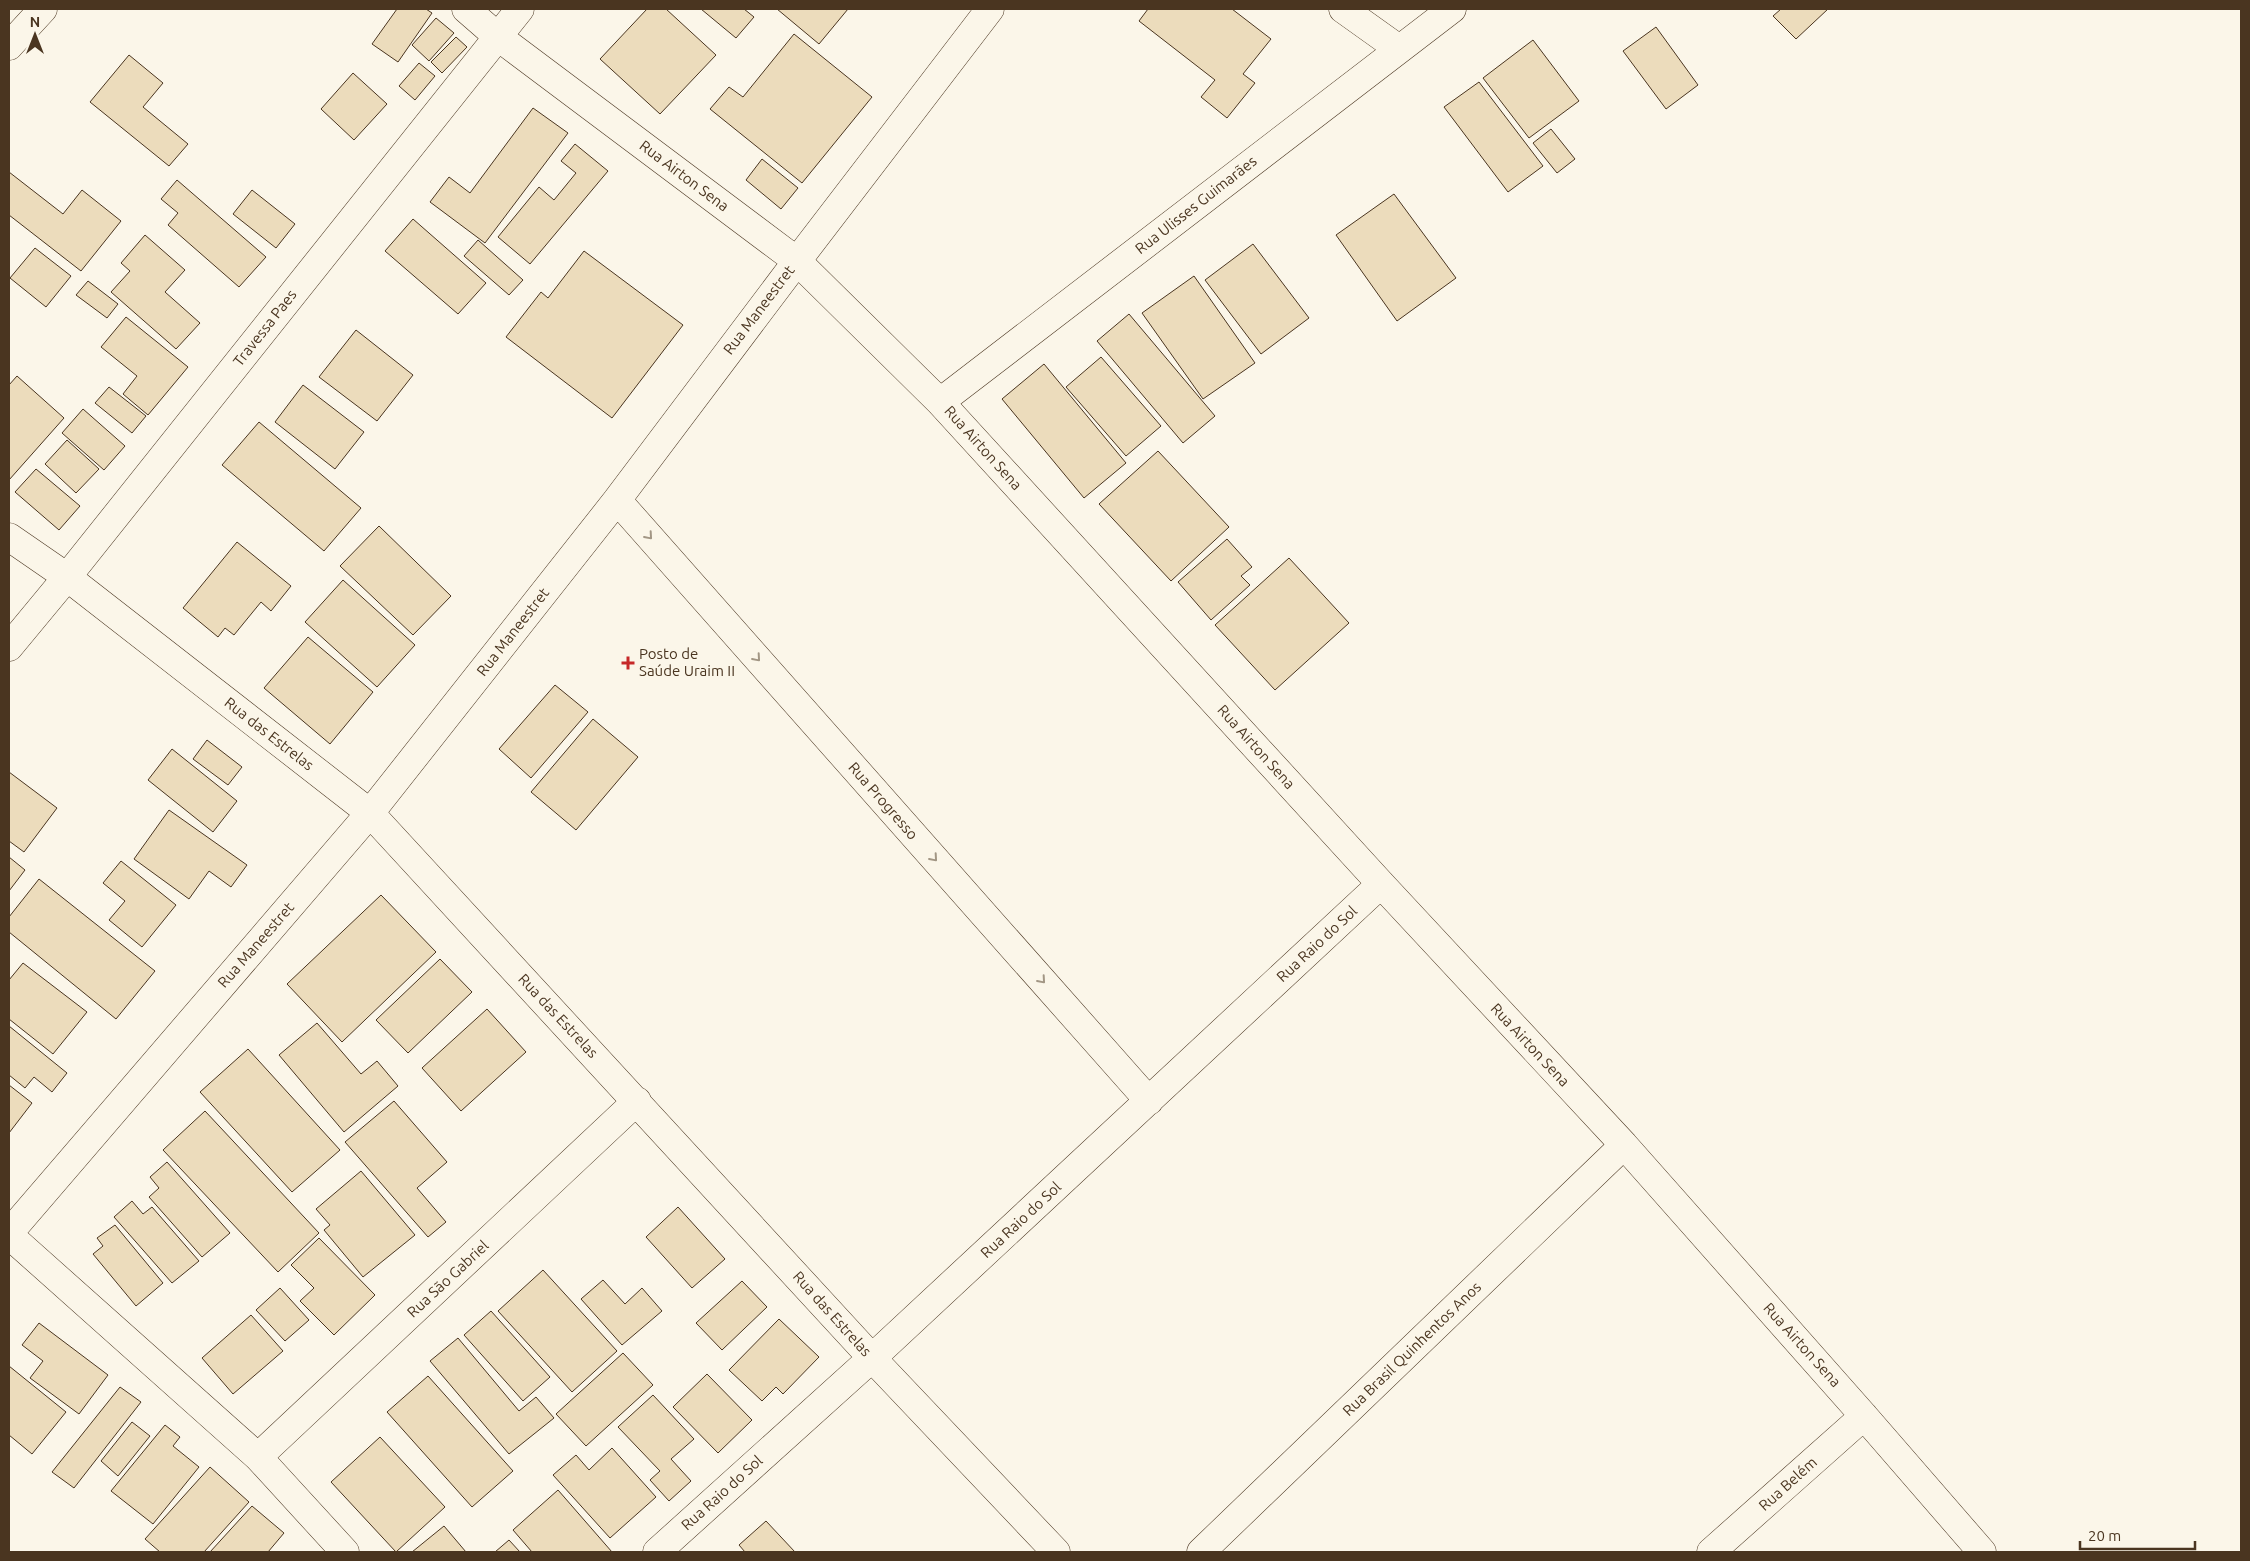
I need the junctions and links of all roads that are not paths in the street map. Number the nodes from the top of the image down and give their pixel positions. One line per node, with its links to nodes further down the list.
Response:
1 (43, 9): 8 (street)
2 (466, 9): 7 (street, Rua Airton Sena)
3 (520, 9): 7 (street, Travessa Paes)
4 (990, 9): 10 (street, Rua Maneestret)
5 (1343, 9): 9 (street)
6 (1452, 9): 9 (street, Rua Ulisses Guimarães)
7 (497, 36): 10 (street, Rua Airton Sena); 14 (street, Travessa Paes)
8 (9, 46)
9 (1398, 49): 11 (street, Rua Ulisses Guimarães)
10 (797, 261): 11 (street, Rua Airton Sena); 12 (street, Rua Maneestret)
11 (940, 402): 17 (street, Rua Airton Sena)
12 (617, 500): 16 (street, Rua Maneestret); 19 (street, Rua Progresso, one-way to 19)
13 (9, 537): 14 (street, Rua das Estrelas)
14 (67, 577): 15 (street, Travessa Paes); 16 (street, Rua das Estrelas)
15 (9, 647)
16 (370, 812): 18 (street, Rua das Estrelas); 21 (street, Rua Maneestret)
17 (1381, 884): 19 (street, Rua Raio do Sol); 20 (street, Rua Airton Sena)
18 (637, 1100): 22 (street, Rua das Estrelas); 24 (street, Rua São Gabriel)
19 (1149, 1101): 22 (street, Rua Raio do Sol)
20 (1624, 1146): 23 (street, Rua Airton Sena); 28 (street, Rua Brasil Quinhentos Anos)
21 (9, 1234): 24 (street)
22 (872, 1358): 26 (street, Rua Raio do Sol); 27 (street, Rua das Estrelas)
23 (1864, 1416): 29 (street, Rua Belém); 30 (street, Rua Airton Sena)
24 (258, 1458): 25 (street)
25 (345, 1552)
26 (657, 1552)
27 (1056, 1552)
28 (1201, 1552)
29 (1711, 1552)
30 (1982, 1552)

